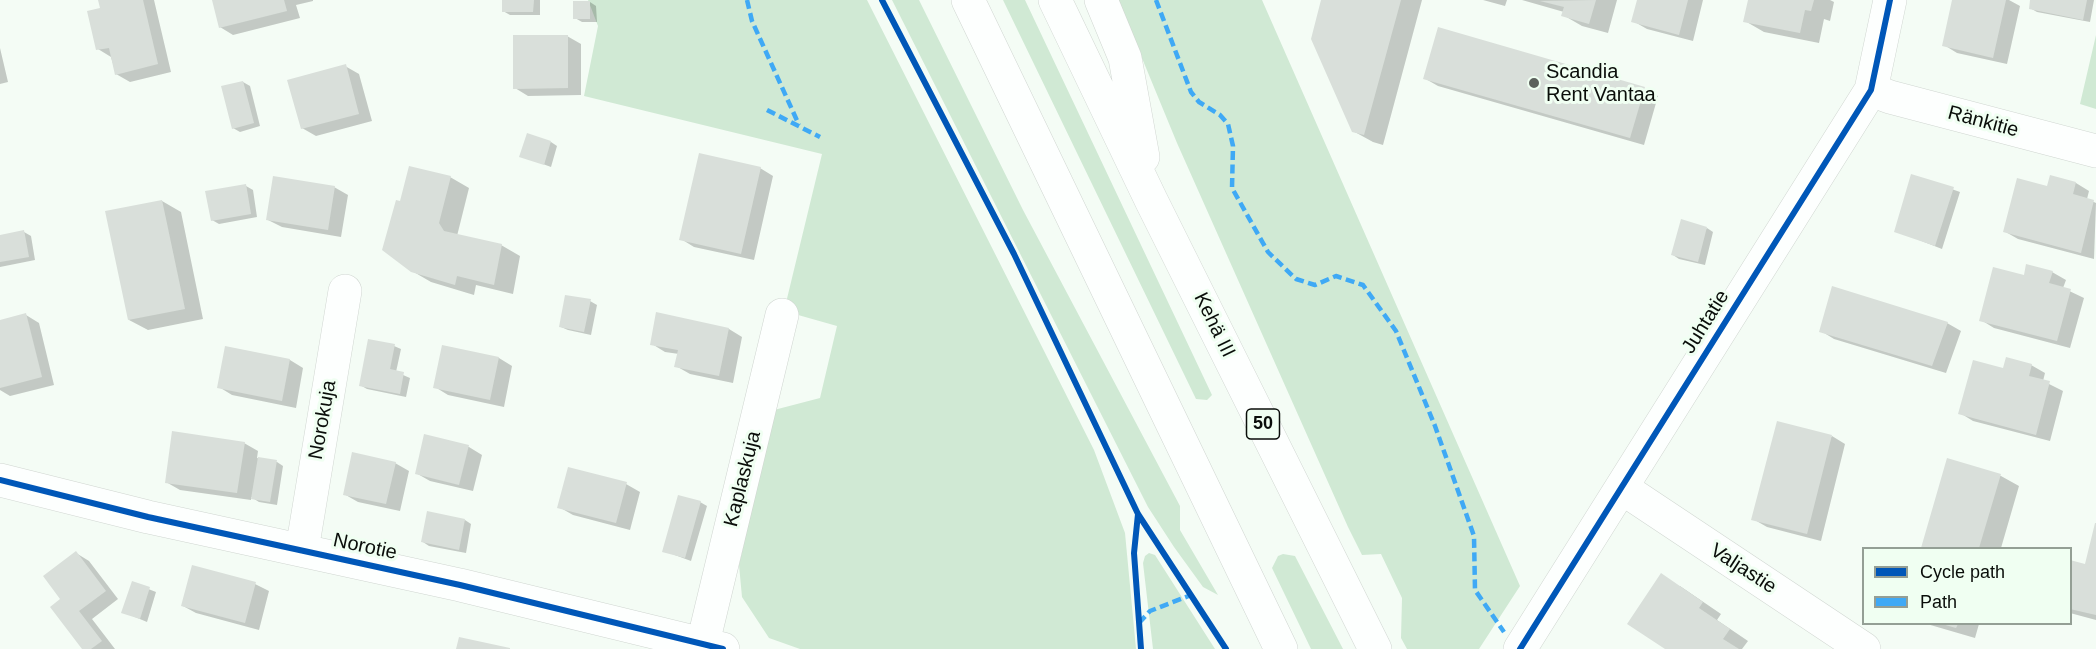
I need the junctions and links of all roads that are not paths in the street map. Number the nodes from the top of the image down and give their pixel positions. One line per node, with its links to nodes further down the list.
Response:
1 (968, 0): 14 (main road)
2 (1055, 0): 7 (main road, Kehä III / 50)
3 (1101, 0): 7 (main road)
4 (1890, 0): 5 (main road, Juhtatie)
5 (1870, 90): 6 (main road, Ränkitie); 11 (main road, Juhtatie)
6 (2096, 151)
7 (1151, 200): 15 (main road, Kehä III / 50)
8 (345, 291): 12 (main road, Norokuja)
9 (782, 315): 13 (main road, Kaplaskuja)
10 (0, 480): 12 (main road, Norotie)
11 (1622, 488): 16 (main road, Juhtatie); 17 (main road, Valjastie)
12 (302, 550): 13 (main road, Norotie)
13 (713, 646)
14 (1281, 649)
15 (1375, 649)
16 (1520, 649)
17 (1864, 649)

